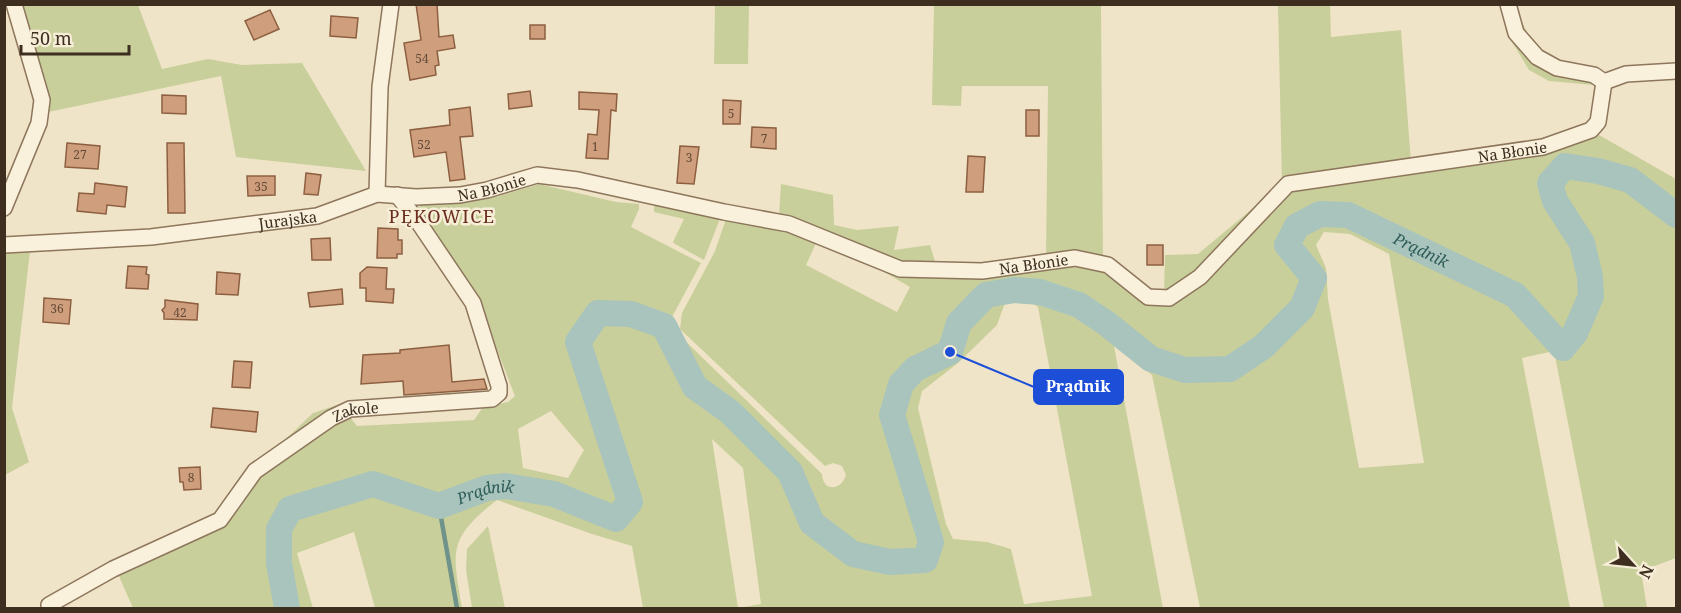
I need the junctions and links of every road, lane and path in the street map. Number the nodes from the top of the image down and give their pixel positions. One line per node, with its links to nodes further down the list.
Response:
1 (14, 4): 8 (street)
2 (391, 4): 6 (street)
3 (1508, 4): 5 (street)
4 (1677, 71): 5 (street)
5 (1604, 82): 7 (street, Na Błonie)
6 (377, 194): 7 (street, Na Błonie); 9 (street, Jurajska)
7 (397, 195): 10 (street, Zakole)
8 (4, 207)
9 (4, 245)
10 (50, 605)

